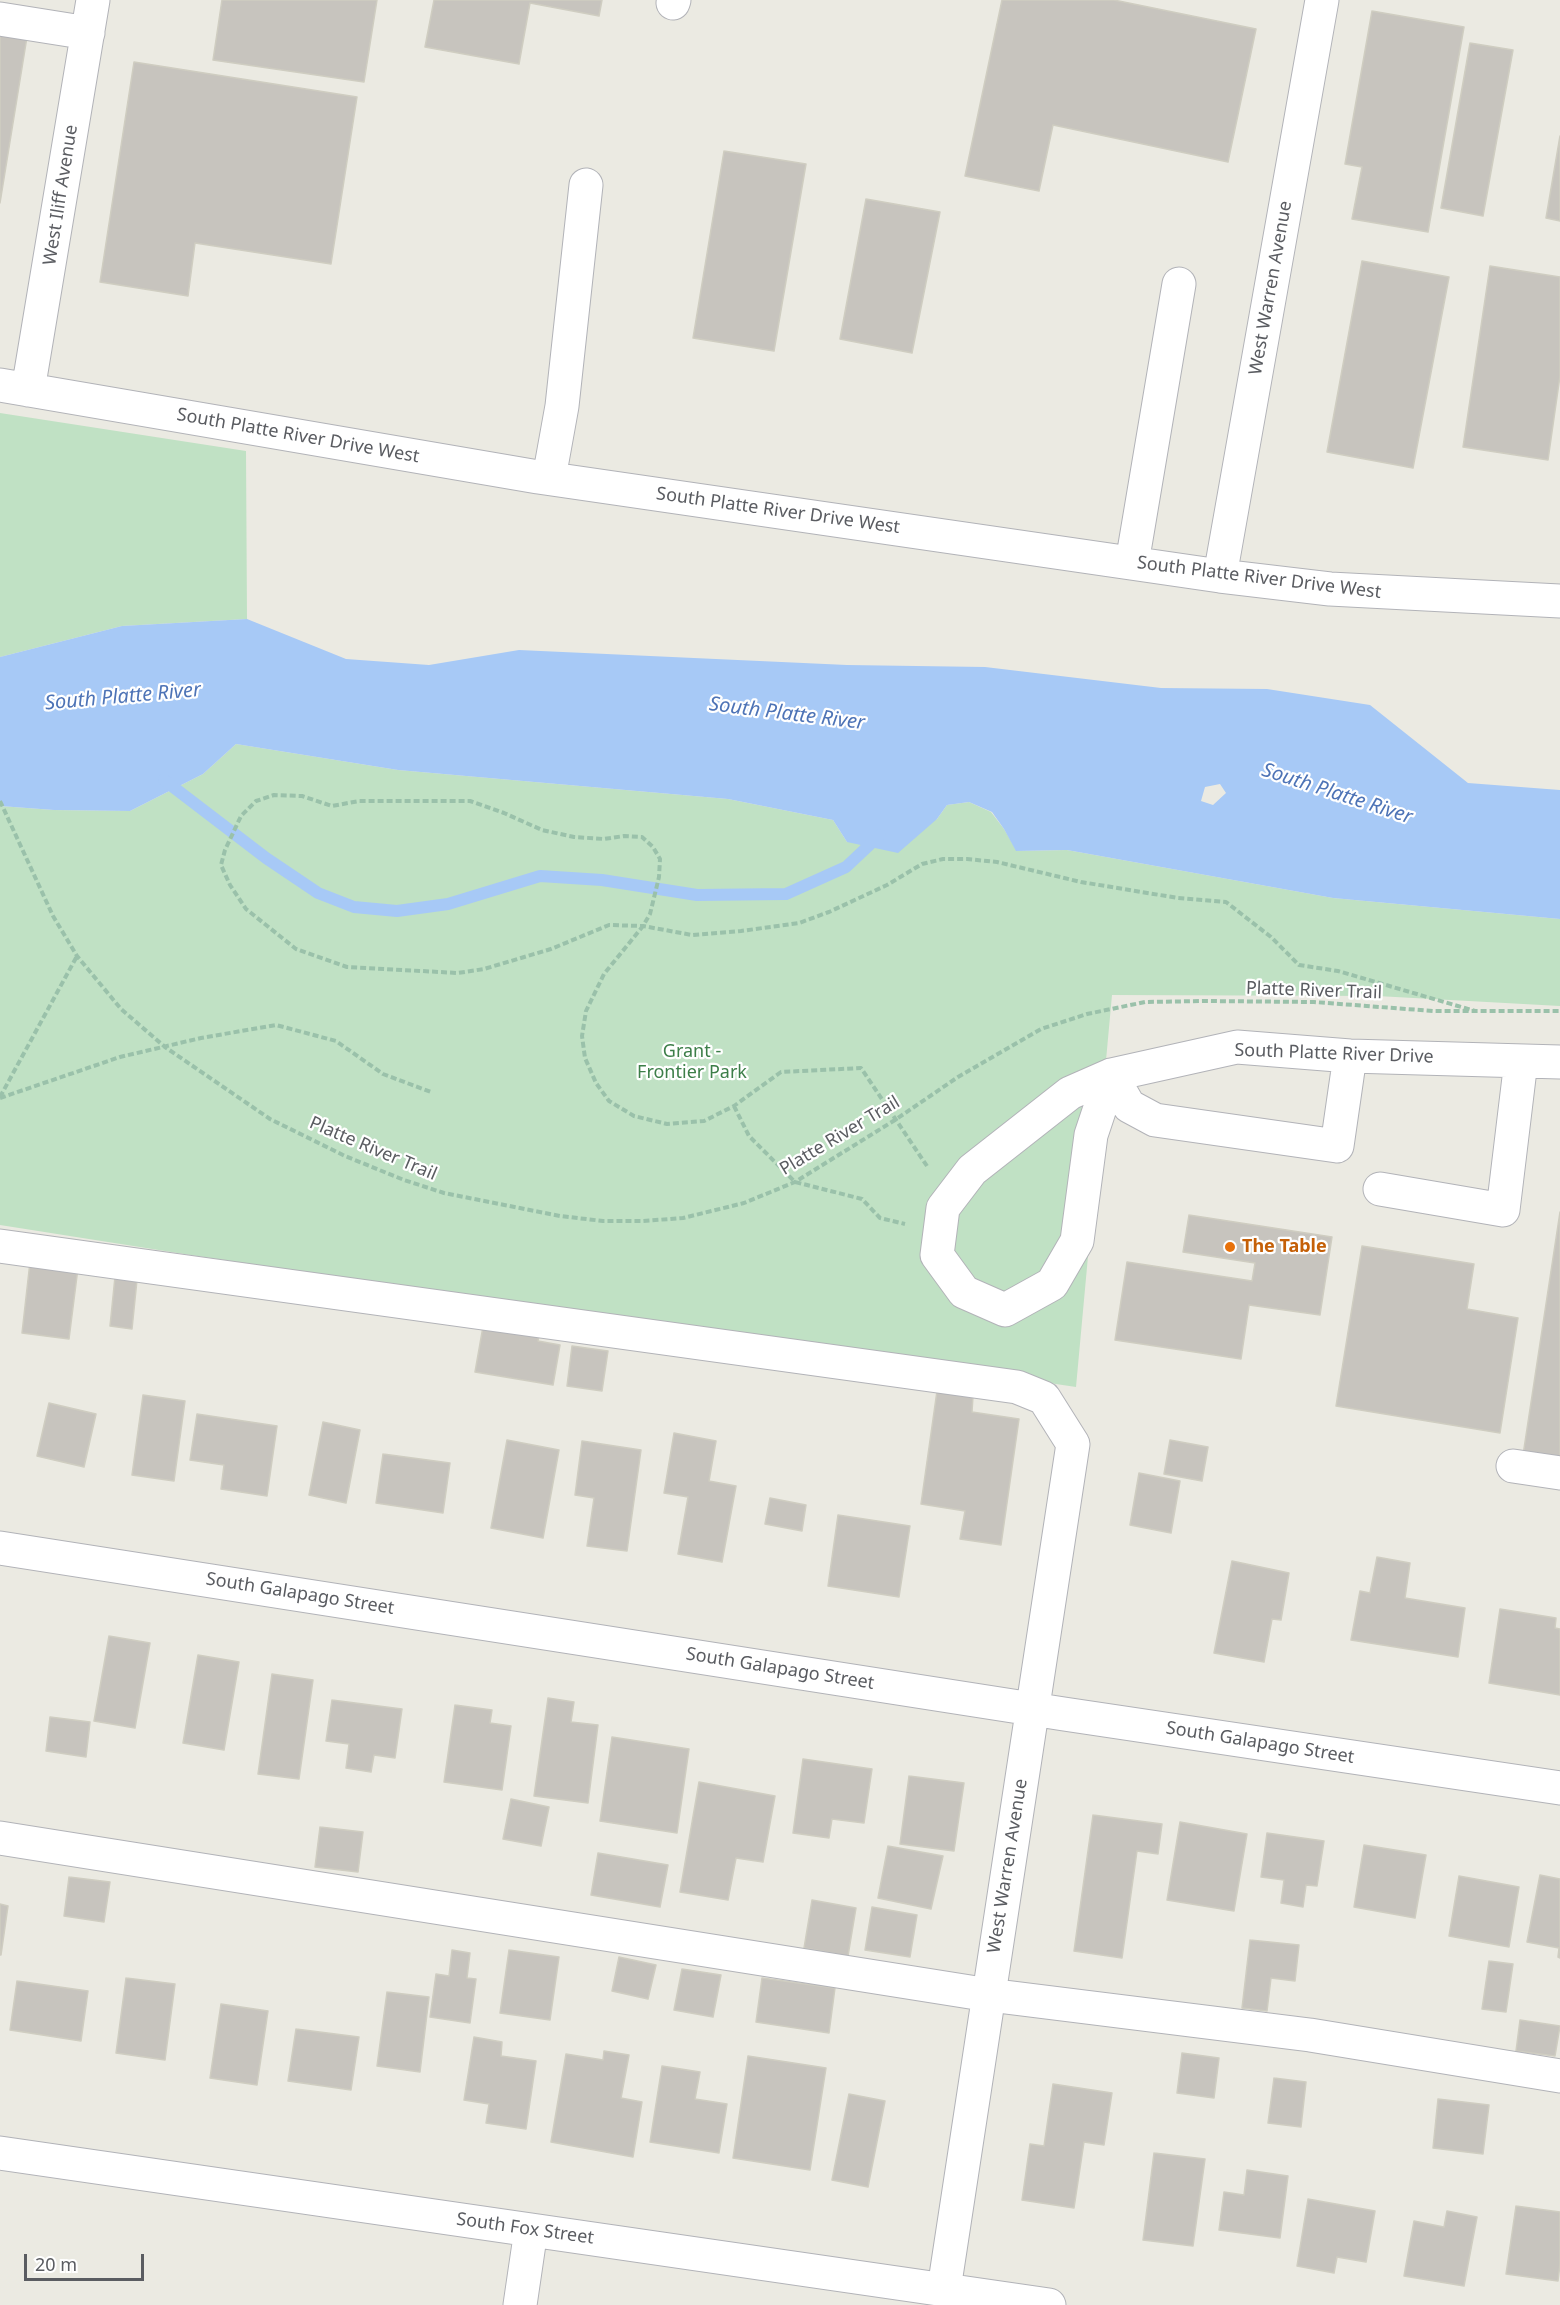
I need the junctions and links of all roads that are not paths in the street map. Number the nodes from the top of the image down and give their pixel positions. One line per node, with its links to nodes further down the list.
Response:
1 (93, 0): 4 (street, West Iliff Avenue)
2 (1322, 0): 10 (street, West Warren Avenue)
3 (0, 19): 4 (street)
4 (88, 33): 7 (street, West Iliff Avenue)
5 (586, 185): 8 (street)
6 (1179, 284): 9 (street)
7 (14, 388): 8 (street, South Platte River Drive West)
8 (549, 478): 9 (street, South Platte River Drive West)
9 (1132, 563): 10 (street, South Platte River Drive West)
10 (1220, 576): 11 (street, South Platte River Drive West)
11 (1560, 601)
12 (1350, 1056): 13 (street, South Platte River Drive); 15 (street, South Platte River Drive); 15 (street)
13 (1521, 1061): 14 (street, South Platte River Drive); 16 (street)
14 (1560, 1062)
15 (1111, 1075): 15 (street, South Platte River Drive)
16 (1380, 1189)
17 (0, 1246): 21 (street, West Warren Avenue)
18 (1513, 1466): 19 (street)
19 (1560, 1473)
20 (0, 1548): 21 (street, South Galapago Street)
21 (1032, 1709): 22 (street, South Galapago Street); 24 (street, West Warren Avenue)
22 (1560, 1788)
23 (0, 1838): 24 (street)
24 (989, 1995): 25 (street); 28 (street, West Warren Avenue)
25 (1560, 2076)
26 (0, 2153): 27 (street, South Fox Street)
27 (531, 2230): 28 (street, South Fox Street); 29 (street)
28 (944, 2289): 30 (street, South Fox Street)
29 (520, 2305)
30 (1049, 2305)

